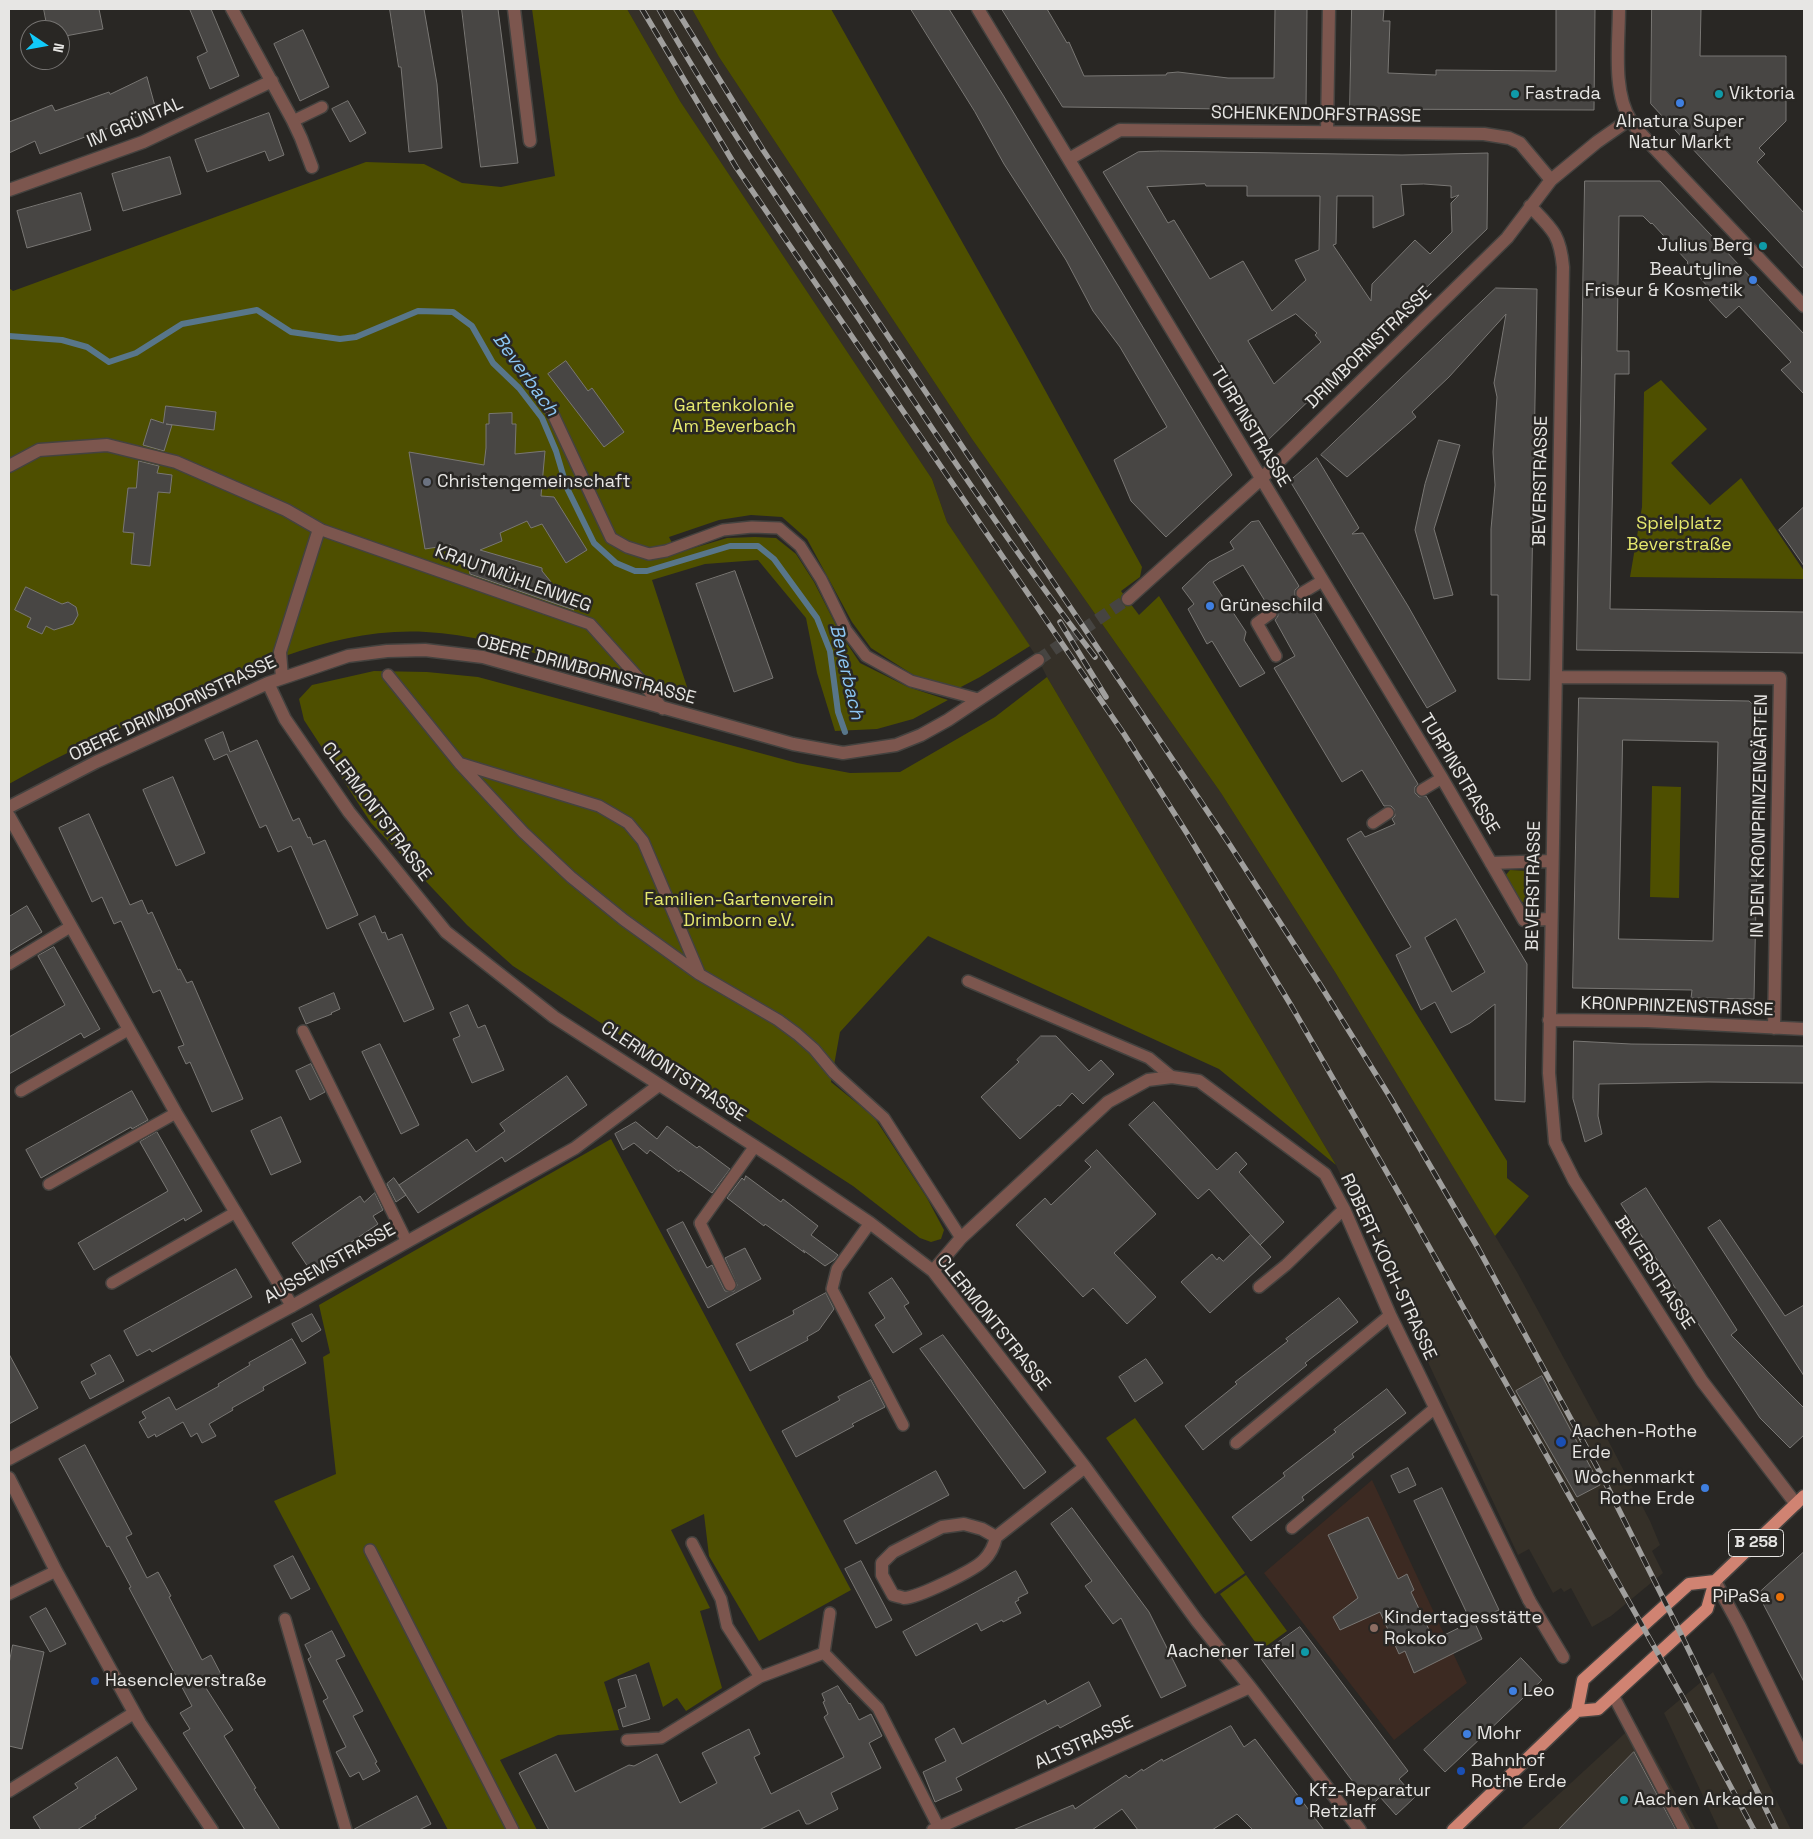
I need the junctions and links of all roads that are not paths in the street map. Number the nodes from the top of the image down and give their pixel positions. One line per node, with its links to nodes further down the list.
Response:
1 (232, 9): 6 (street)
2 (514, 9): 11 (street)
3 (978, 9): 12 (street, TURPINSTRASSE)
4 (1329, 9): 10 (street)
5 (1619, 9): 8 (street)
6 (272, 81): 9 (street); 15 (street, IM GRÜNTAL)
7 (322, 107): 9 (lane)
8 (1630, 120): 14 (street, DRIMBORNSTRASSE); 17 (street)
9 (293, 121): 13 (street)
10 (1327, 132): 12 (street, SCHENKENDORFSTRASSE); 14 (street, SCHENKENDORFSTRASSE)
11 (530, 141)
12 (1069, 158): 20 (street, TURPINSTRASSE)
13 (312, 167)
14 (1552, 180): 16 (street, DRIMBORNSTRASSE)
15 (9, 190)
16 (1530, 206): 20 (street, DRIMBORNSTRASSE); 29 (street, BEVERSTRASSE)
17 (1804, 306)
18 (550, 408): 32 (lane)
19 (9, 466): 21 (street, KRAUTMÜHLENWEG)
20 (1260, 479): 22 (street, TURPINSTRASSE); 24 (street, DRIMBORNSTRASSE)
21 (319, 529): 30 (street); 33 (lane, KRAUTMÜHLENWEG)
22 (1322, 581): 23 (lane); 35 (street, TURPINSTRASSE)
23 (1302, 593)
24 (1128, 599)
25 (1271, 613): 26 (lane)
26 (1276, 656)
27 (1038, 660): 32 (street, OBERE DRIMBORNSTRASSE)
28 (388, 675): 34 (lane)
29 (1556, 677): 41 (street, BEVERSTRASSE); 49 (street, IN DEN KRONPRINZENGÄRTEN)
30 (282, 678): 31 (street, OBERE DRIMBORNSTRASSE); 33 (street, OBERE DRIMBORNSTRASSE)
31 (268, 683): 37 (street, OBERE DRIMBORNSTRASSE); 54 (street, CLERMONTSTRASSE)
32 (978, 700): 33 (street, OBERE DRIMBORNSTRASSE)
33 (663, 709)
34 (460, 764): 46 (lane); 46 (lane)
35 (1442, 778): 36 (lane); 42 (street, TURPINSTRASSE)
36 (1422, 790)
37 (9, 807)
38 (1388, 813): 40 (lane)
39 (9, 816): 44 (street)
40 (1373, 823)
41 (1551, 861): 42 (street, TURPINSTRASSE); 43 (street, BEVERSTRASSE)
42 (1491, 863): 43 (street, TURPINSTRASSE)
43 (1551, 919): 48 (street, BEVERSTRASSE)
44 (70, 928): 45 (lane); 51 (street)
45 (9, 964)
46 (699, 974): 62 (lane)
47 (968, 981): 53 (lane)
48 (1549, 1020): 49 (street, KRONPRINZENSTRASSE); 76 (street, BEVERSTRASSE)
49 (1774, 1028): 50 (street, KRONPRINZENSTRASSE)
50 (1804, 1029)
51 (128, 1030): 55 (lane); 56 (street)
52 (303, 1031): 63 (lane)
53 (1172, 1077): 59 (street, ROBERT-KOCH-STRASSE); 62 (street, ROBERT-KOCH-STRASSE)
54 (659, 1085): 57 (street, CLERMONTSTRASSE); 63 (street, AUSSEMSTRASSE)
55 (21, 1091)
56 (176, 1113): 58 (lane); 60 (street)
57 (755, 1146): 61 (street, CLERMONTSTRASSE); 66 (lane)
58 (49, 1184)
59 (1344, 1209): 67 (lane); 69 (street, ROBERT-KOCH-STRASSE)
60 (236, 1212): 65 (lane); 68 (street)
61 (870, 1223): 64 (street, CLERMONTSTRASSE); 71 (lane)
62 (961, 1238): 64 (street, ROBERT-KOCH-STRASSE)
63 (407, 1242): 68 (street, AUSSEMSTRASSE)
64 (933, 1271): 74 (street, CLERMONTSTRASSE)
65 (112, 1283)
66 (730, 1284)
67 (1259, 1287)
68 (292, 1306): 73 (street, AUSSEMSTRASSE)
69 (1390, 1315): 70 (street, ROBERT-KOCH-STRASSE); 72 (lane)
70 (1435, 1408): 77 (lane); 87 (street, ROBERT-KOCH-STRASSE)
71 (903, 1425)
72 (1236, 1443)
73 (9, 1459)
74 (1085, 1467): 78 (street); 89 (street, CLERMONTSTRASSE)
75 (9, 1478): 81 (street)
76 (1800, 1500): 82 (main road, B 258)
77 (1292, 1528)
78 (996, 1537): 78 (street)
79 (692, 1543): 88 (lane)
80 (370, 1550): 99 (lane)
81 (56, 1571): 83 (lane); 92 (street)
82 (1715, 1582): 90 (main road, B 258); 91 (main road); 94 (street)
83 (9, 1594)
84 (830, 1613): 86 (lane)
85 (285, 1619): 98 (lane)
86 (824, 1653): 88 (lane); 96 (lane)
87 (1563, 1657)
88 (760, 1677): 93 (lane)
89 (1250, 1687): 96 (street, ALTSTRASSE); 100 (street, CLERMONTSTRASSE)
90 (1613, 1695): 91 (main road, B 258); 102 (lane)
91 (1577, 1711): 101 (main road)
92 (134, 1712): 95 (street); 97 (street)
93 (627, 1740)
94 (1804, 1758)
95 (9, 1791)
96 (936, 1829)
97 (212, 1830)
98 (346, 1830)
99 (512, 1830)
100 (1360, 1830)
101 (1453, 1830)
102 (1684, 1830)

